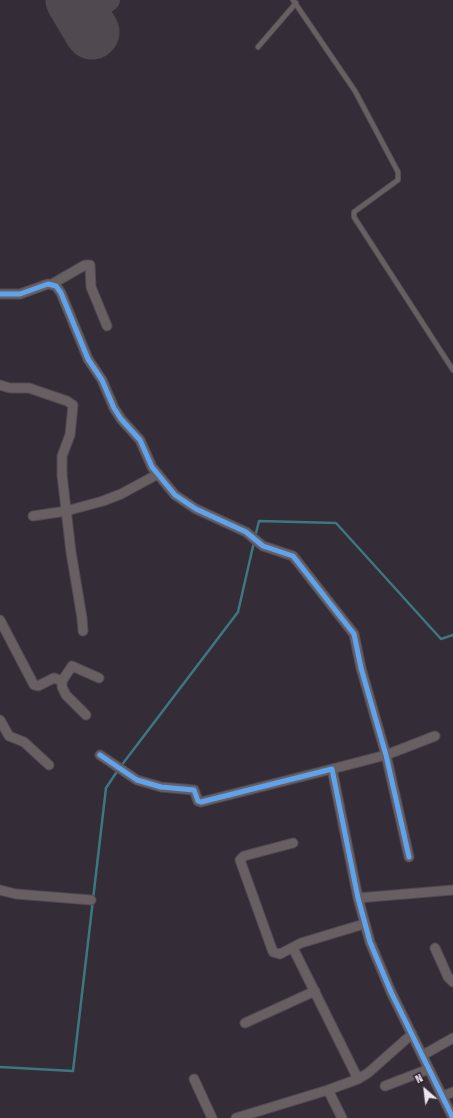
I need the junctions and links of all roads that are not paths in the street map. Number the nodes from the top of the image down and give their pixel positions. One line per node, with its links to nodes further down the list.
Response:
1 (294, 1): 2 (lane); 6 (lane)
2 (258, 48)
3 (52, 284): 4 (street); 5 (street); 8 (street)
4 (0, 294)
5 (107, 326)
6 (453, 370)
7 (0, 385): 9 (street)
8 (158, 474): 9 (street); 19 (street)
9 (66, 511): 10 (street); 12 (street)
10 (33, 516)
11 (0, 620): 14 (street)
12 (83, 631)
13 (99, 678): 14 (street)
14 (62, 681): 15 (street)
15 (86, 715)
16 (0, 720): 20 (street)
17 (435, 736): 19 (street)
18 (100, 755): 21 (street)
19 (386, 755): 21 (street); 23 (street)
20 (49, 765)
21 (332, 769): 26 (street)
22 (293, 843): 29 (street)
23 (409, 857)
24 (0, 890): 27 (street)
25 (453, 890): 26 (street)
26 (358, 898): 28 (street)
27 (91, 900)
28 (364, 924): 29 (street); 34 (street)
29 (294, 948): 32 (street)
30 (435, 948): 31 (street)
31 (453, 982)
32 (315, 991): 33 (street); 38 (street)
33 (245, 1023)
34 (412, 1034): 36 (street); 38 (street)
35 (453, 1038): 36 (street)
36 (422, 1055): 37 (street)
37 (430, 1069): 40 (street); 43 (street)
38 (358, 1078): 41 (street)
39 (194, 1079): 44 (street)
40 (385, 1086)
41 (328, 1090): 45 (street); 46 (street)
42 (453, 1092): 43 (street)
43 (443, 1096): 47 (street)
44 (212, 1118)
45 (236, 1118)
46 (342, 1118)
47 (453, 1118)

